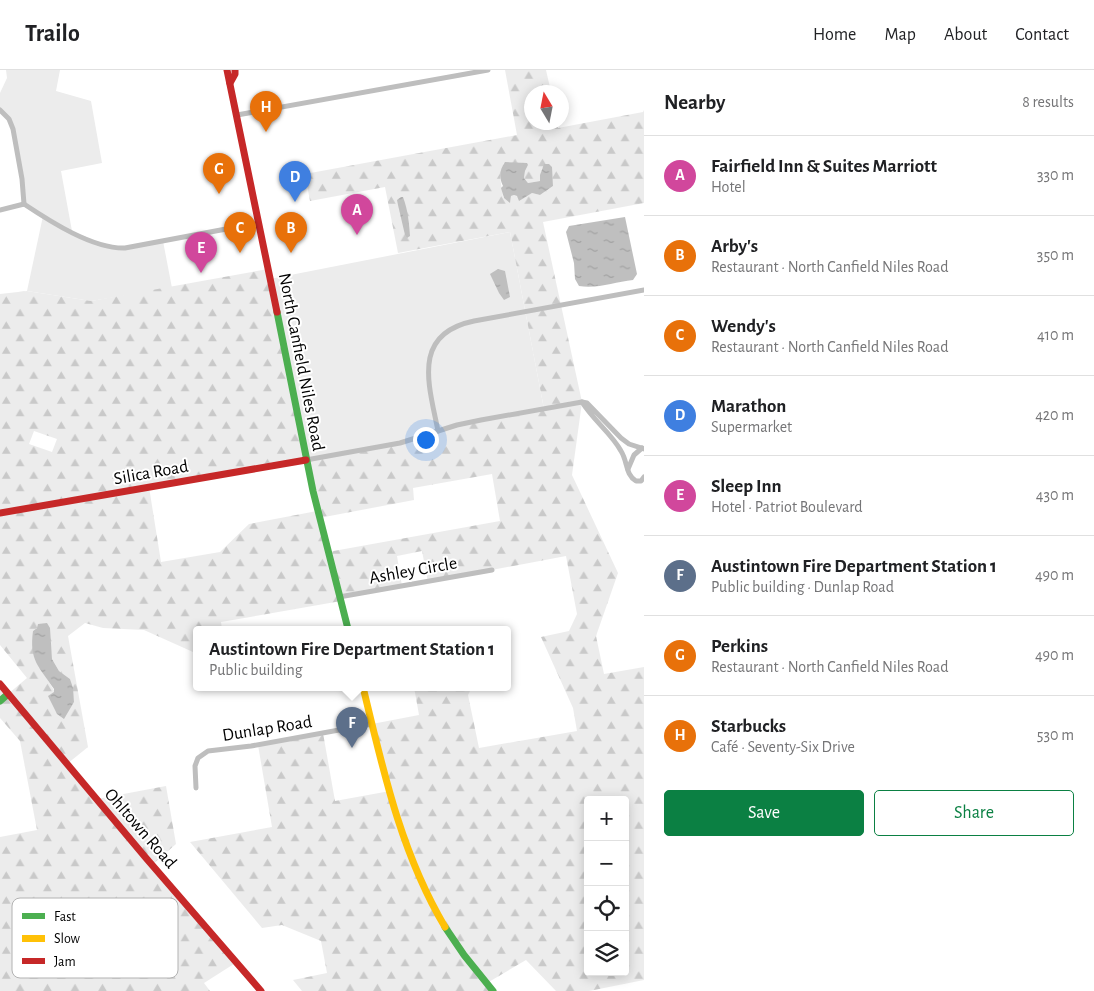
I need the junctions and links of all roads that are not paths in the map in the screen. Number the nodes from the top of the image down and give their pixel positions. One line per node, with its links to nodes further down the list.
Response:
1 (227, 70): 4 (main road, North Canfield Niles Road)
2 (235, 70): 4 (main road)
3 (488, 70): 6 (street)
4 (230, 83): 6 (main road, North Canfield Niles Road)
5 (0, 110): 7 (street)
6 (237, 115): 9 (main road, North Canfield Niles Road)
7 (24, 204): 8 (street); 9 (street)
8 (0, 210)
9 (258, 223): 14 (main road, North Canfield Niles Road)
10 (644, 290): 12 (street)
11 (582, 402): 12 (street); 13 (street); 15 (street)
12 (438, 431): 14 (street)
13 (643, 448): 15 (street)
14 (306, 460): 17 (main road, Silica Road); 19 (main road, North Canfield Niles Road)
15 (627, 471): 16 (street)
16 (644, 477)
17 (0, 513)
18 (492, 570): 19 (street, Ashley Circle)
19 (340, 597): 20 (main road, North Canfield Niles Road)
20 (347, 626)
21 (0, 684): 23 (main road, Ohltown Road)
22 (364, 691): 25 (main road)
23 (8, 694): 24 (main road); 27 (main road, Ohltown Road)
24 (0, 701)
25 (372, 724): 26 (street, Dunlap Road); 28 (main road)
26 (196, 788)
27 (261, 991)
28 (493, 991)

